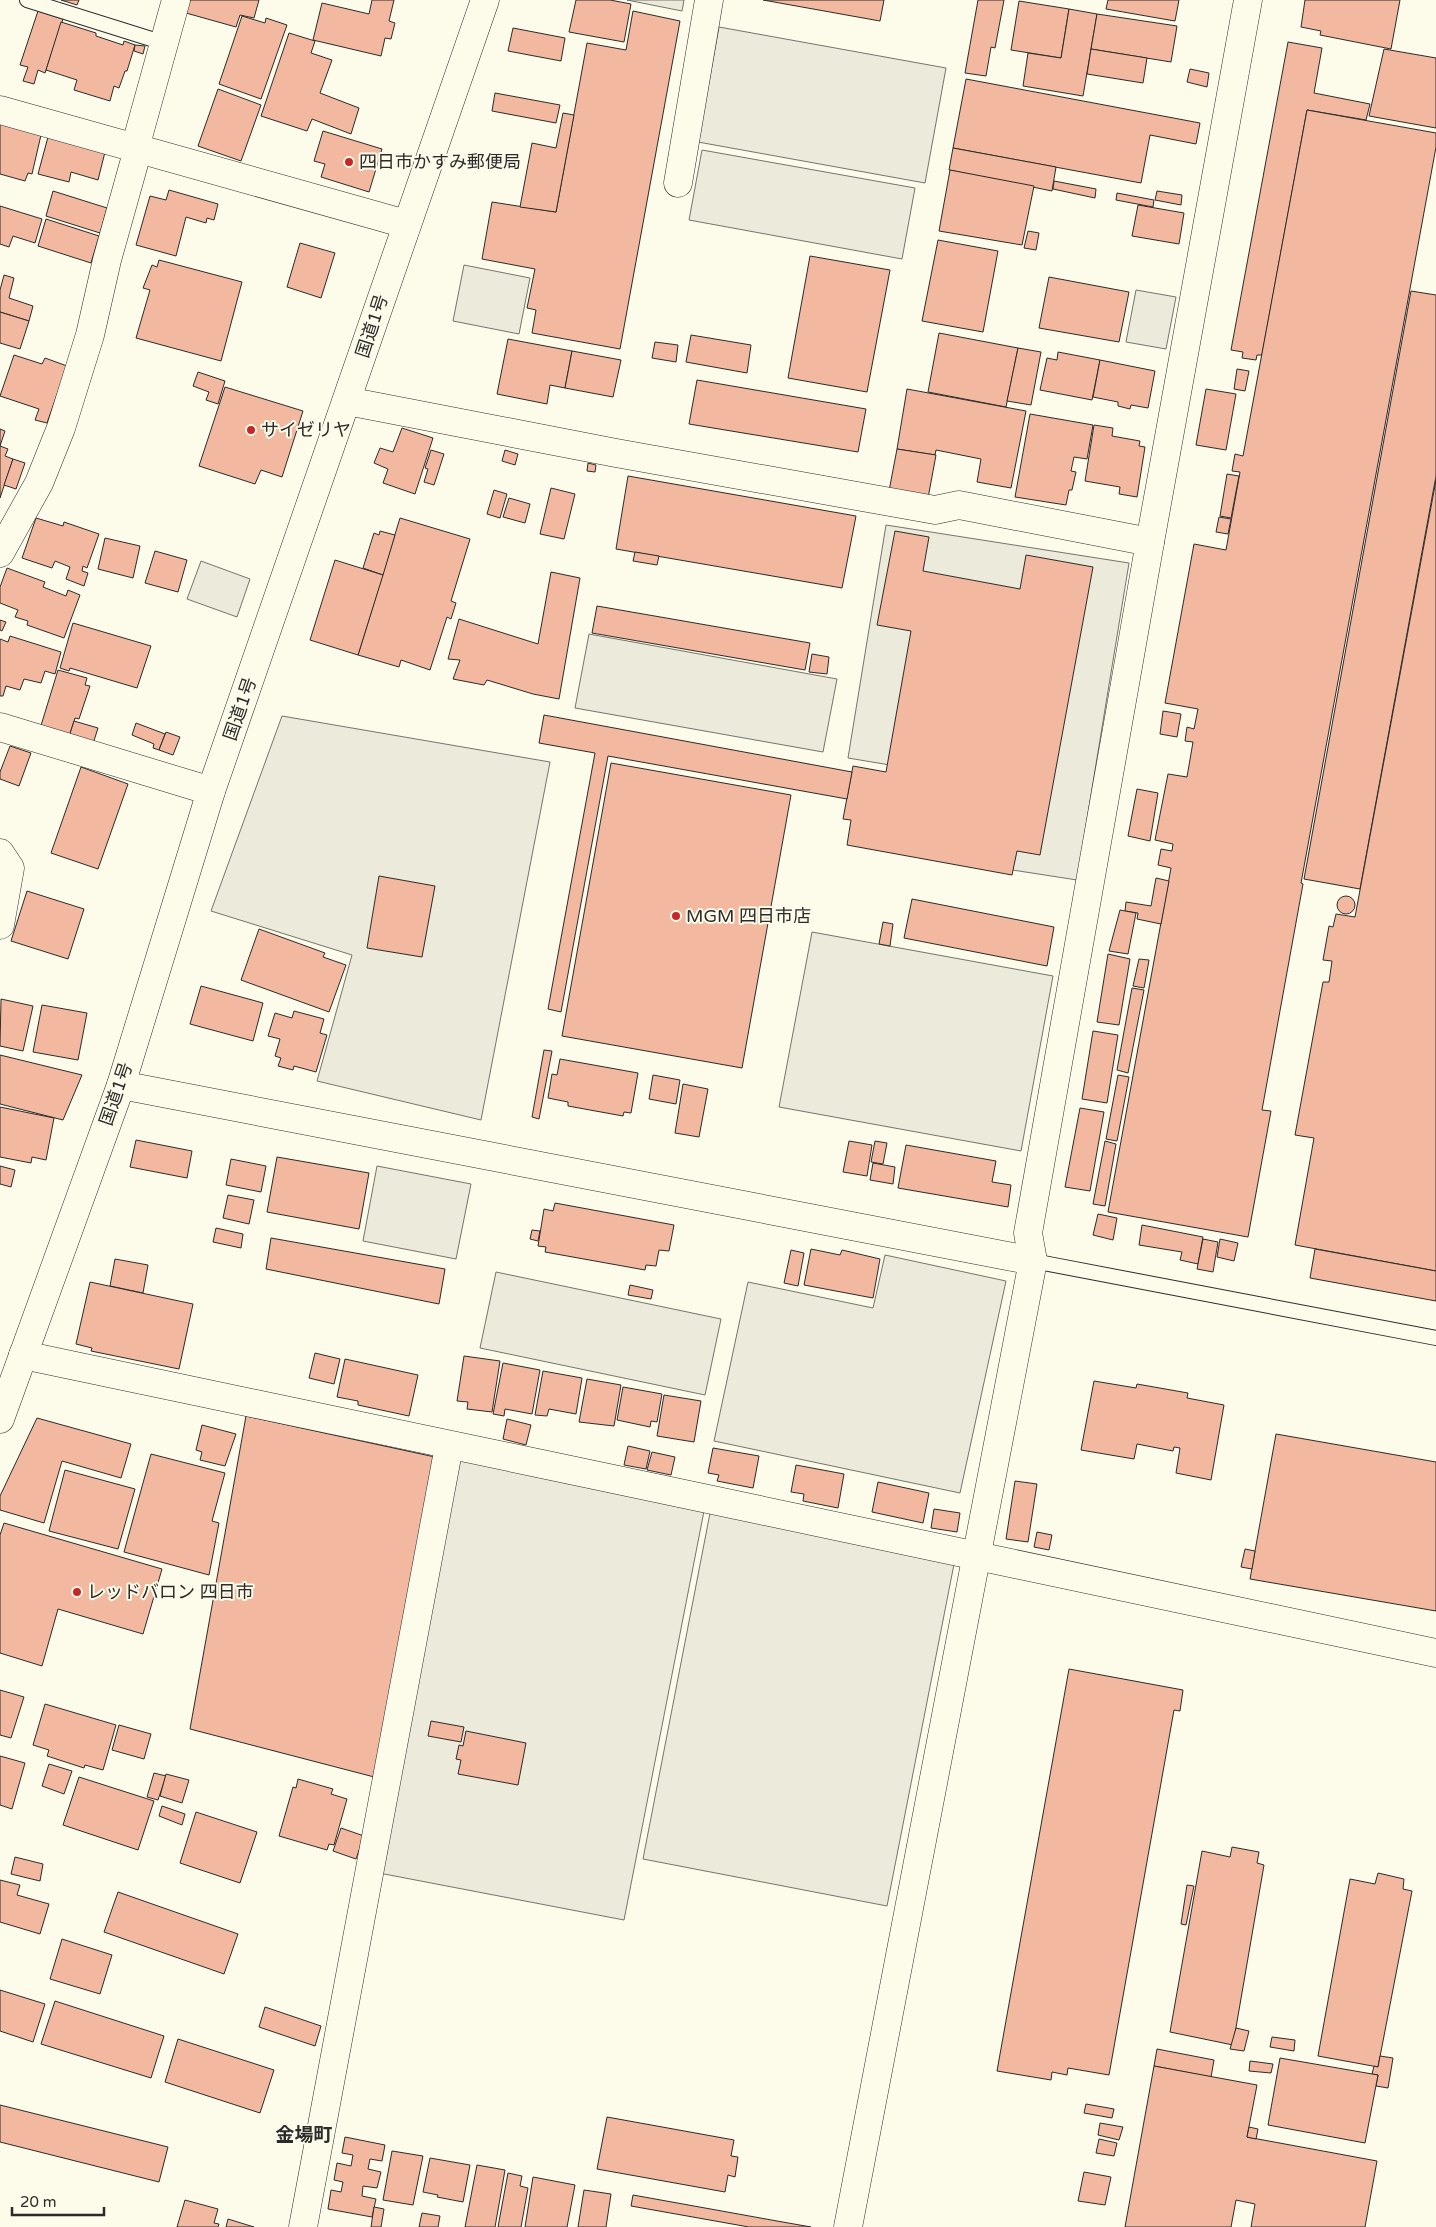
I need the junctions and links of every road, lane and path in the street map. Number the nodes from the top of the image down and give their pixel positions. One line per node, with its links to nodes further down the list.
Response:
1 (27, 0): 6 (lane)
2 (176, 0): 6 (main road)
3 (484, 0): 10 (main road, 国道1号)
4 (709, 0): 9 (main road)
5 (1248, 0): 12 (main road)
6 (164, 43): 8 (main road)
7 (0, 110): 8 (main road)
8 (137, 148): 10 (main road); 13 (main road)
9 (678, 183)
10 (406, 224): 11 (main road, 国道1号)
11 (347, 401): 12 (main road); 15 (main road, 国道1号)
12 (1150, 542): 19 (main road)
13 (0, 553)
14 (0, 727): 15 (main road)
15 (211, 791): 18 (main road, 国道1号)
16 (0, 853): 17 (main road)
17 (0, 925)
18 (121, 1085): 19 (main road); 21 (main road, 国道1号)
19 (1033, 1261): 20 (lane); 24 (main road)
20 (1436, 1338)
21 (23, 1355): 22 (main road, 国道1号); 23 (main road)
22 (0, 1419)
23 (449, 1446): 24 (main road); 26 (main road)
24 (977, 1554): 25 (main road); 27 (main road)
25 (1436, 1653)
26 (302, 2227)
27 (848, 2227)

